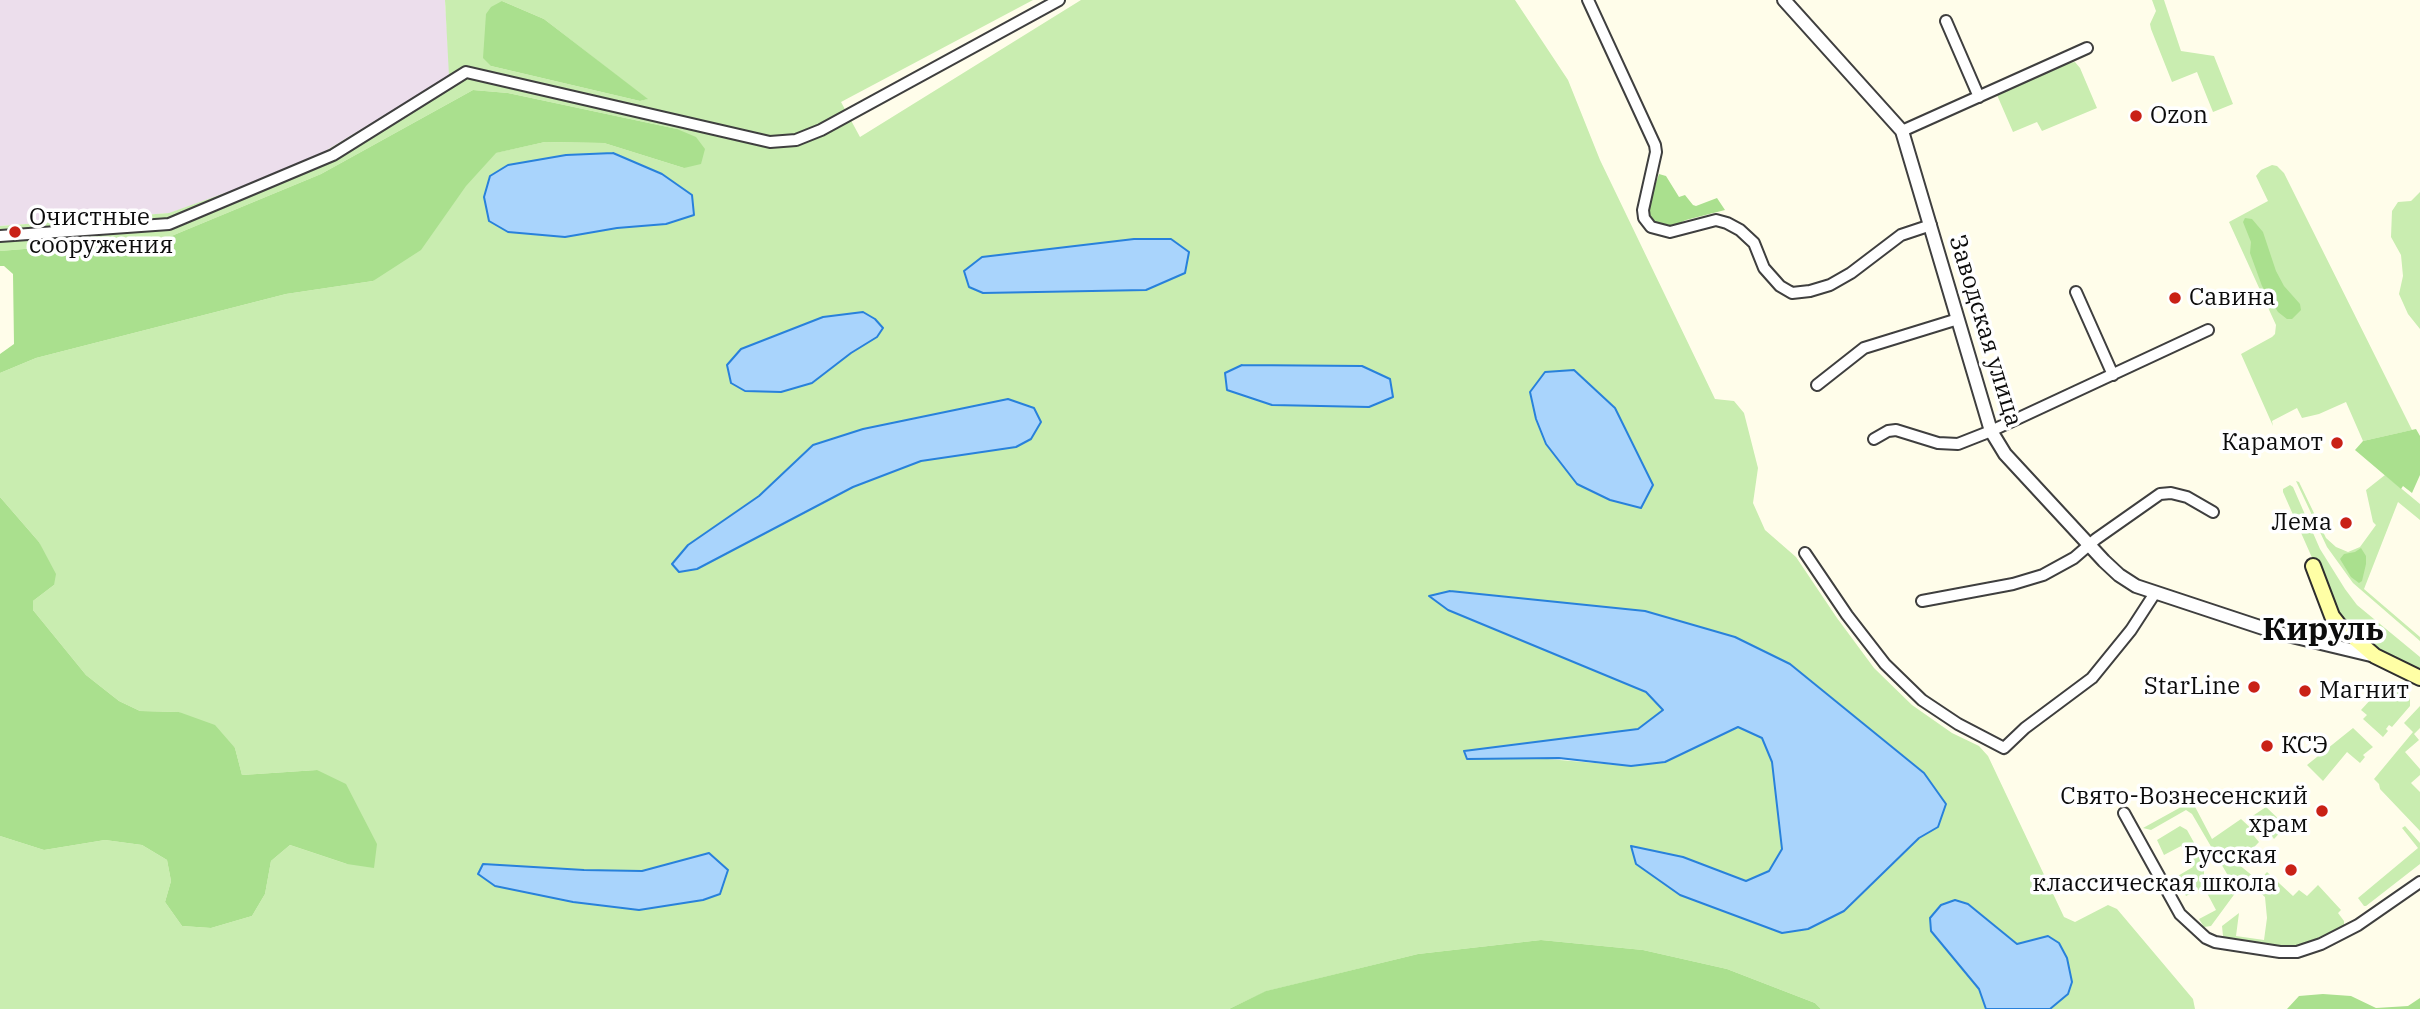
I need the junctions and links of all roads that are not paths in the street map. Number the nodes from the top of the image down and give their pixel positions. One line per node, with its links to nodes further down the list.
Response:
1 (1059, 0): 9 (street)
2 (1588, 0): 8 (street)
3 (1784, 0): 7 (street, Заводская улица)
4 (1946, 21): 6 (street)
5 (2087, 48): 6 (street)
6 (1979, 97): 7 (street)
7 (1902, 131): 8 (street, Заводская улица)
8 (1931, 225): 11 (street, Заводская улица)
9 (0, 236)
10 (2076, 292): 13 (street)
11 (1958, 319): 14 (street); 15 (street, Заводская улица)
12 (2208, 330): 13 (street)
13 (2113, 374): 15 (street)
14 (1817, 385)
15 (1991, 432): 16 (street); 18 (street, Заводская улица)
16 (1874, 439)
17 (2213, 512): 18 (street)
18 (2090, 545): 21 (street, Заводская улица); 22 (street)
19 (1805, 552): 21 (street)
20 (2313, 566): 23 (main road)
21 (2155, 593): 23 (street, Заводская улица)
22 (1922, 601)
23 (2375, 656): 24 (main road)
24 (2420, 678)
25 (2124, 813): 26 (street)
26 (2420, 882)

